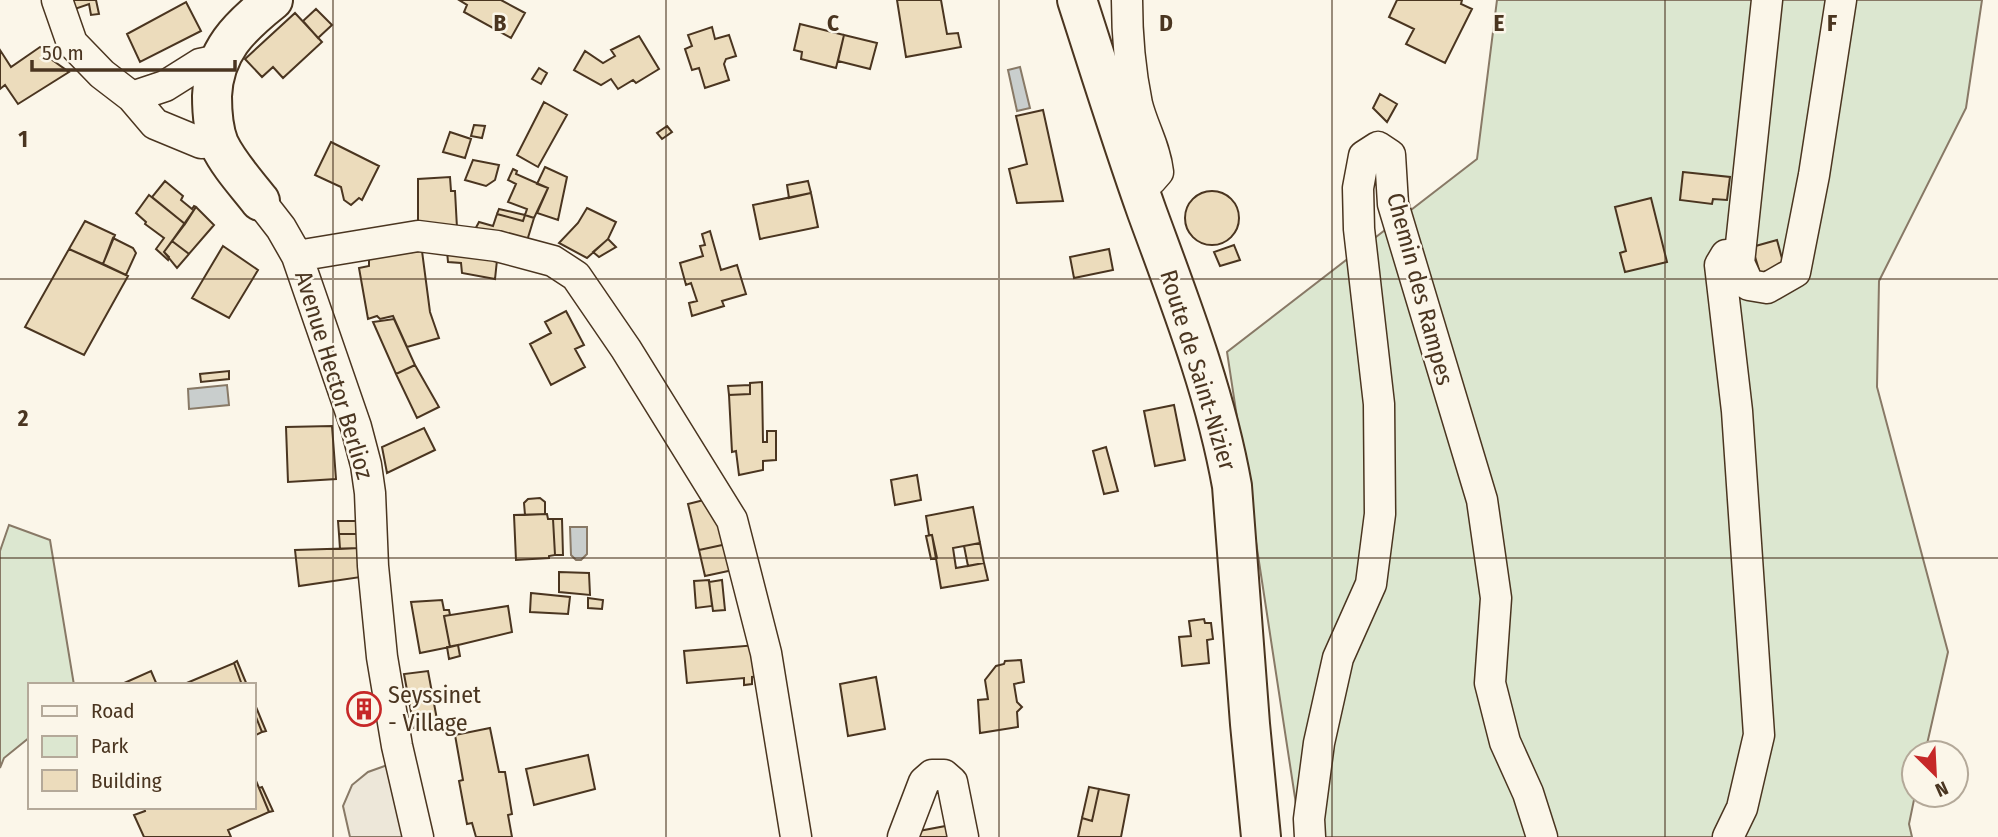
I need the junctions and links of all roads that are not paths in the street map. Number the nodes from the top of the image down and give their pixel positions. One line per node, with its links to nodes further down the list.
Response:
1 (57, 0): 8 (street)
2 (273, 0): 7 (main road, Avenue Hector Berlioz)
3 (1077, 0): 10 (main road, Route de Saint-Nizier)
4 (1127, 0): 10 (street)
5 (1767, 0): 13 (street)
6 (1840, 10): 13 (street)
7 (219, 60): 8 (street); 9 (main road, Avenue Hector Berlioz)
8 (132, 97): 9 (street)
9 (218, 142): 11 (main road, Avenue Hector Berlioz)
10 (1138, 185): 18 (main road, Route de Saint-Nizier)
11 (260, 201): 12 (street, Avenue Hector Berlioz)
12 (297, 256): 14 (street, Avenue Hector Berlioz); 15 (street)
13 (1744, 274): 21 (street)
14 (418, 837)
15 (796, 837)
16 (903, 837): 17 (street)
17 (963, 837)
18 (1261, 837)
19 (1310, 837): 20 (street, Chemin des Rampes)
20 (1542, 837)
21 (1728, 837)

